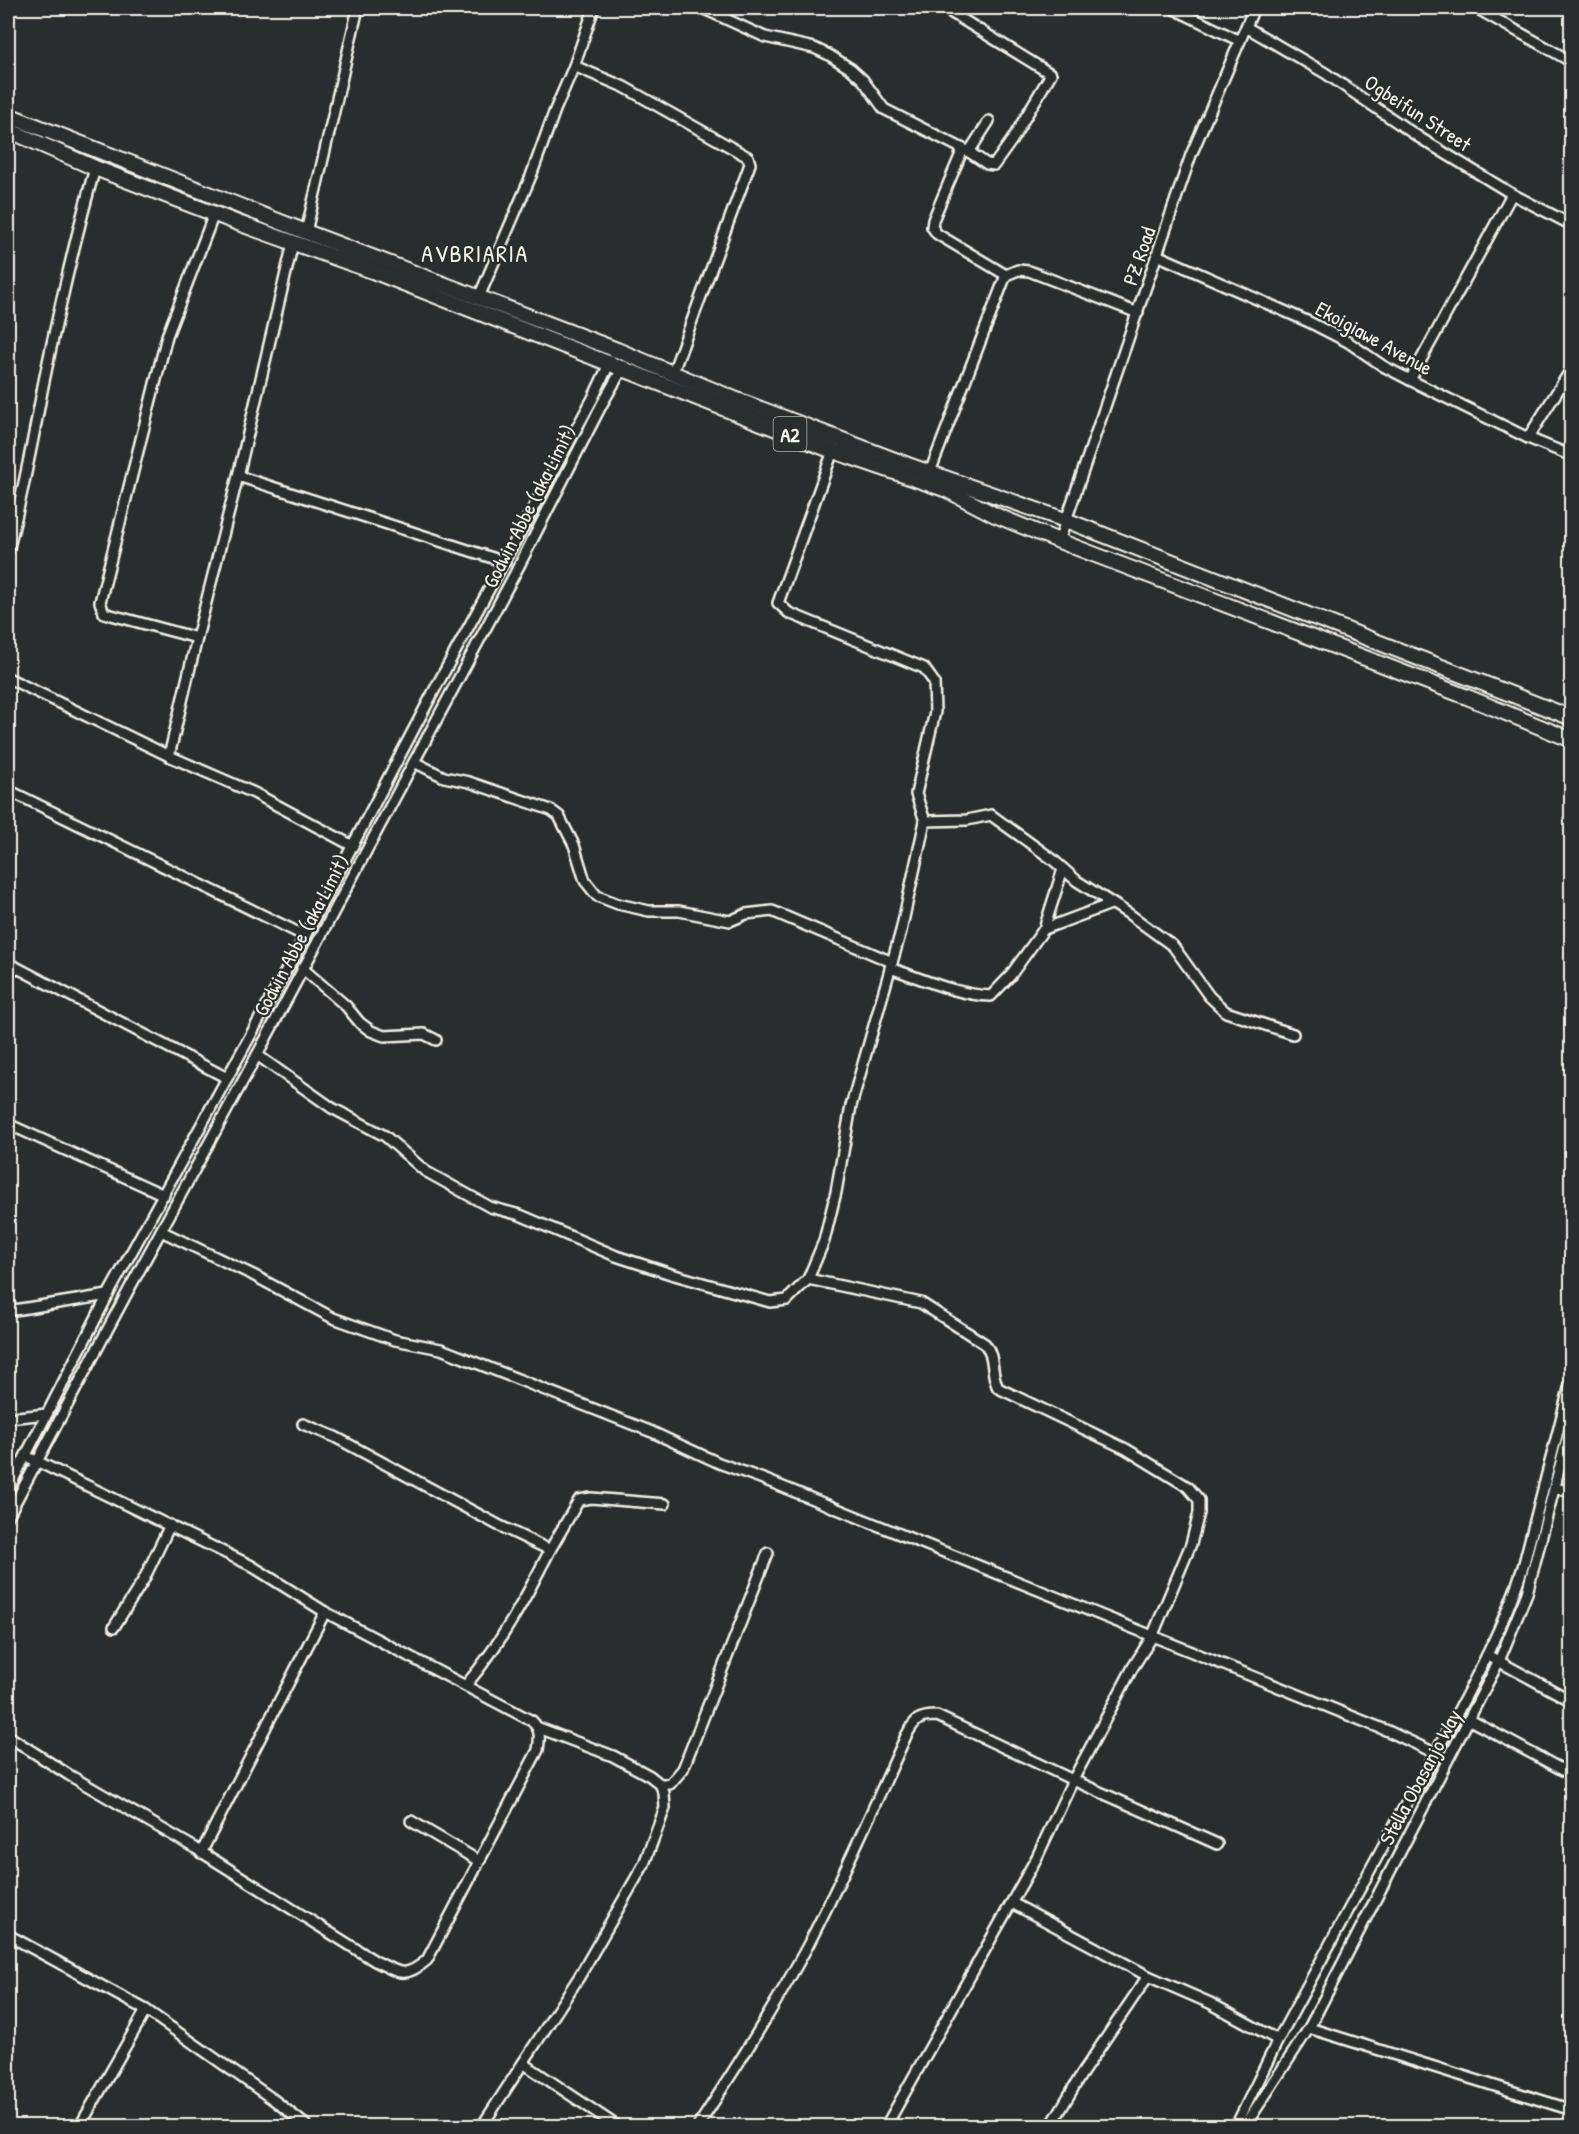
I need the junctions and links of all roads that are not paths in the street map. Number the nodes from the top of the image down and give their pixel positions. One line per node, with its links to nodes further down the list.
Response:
1 (358, 8): 20 (street)
2 (594, 8): 11 (street)
3 (702, 8): 15 (street)
4 (1172, 8): 9 (street)
5 (1254, 8): 8 (street, PZ Road)
6 (1476, 8): 10 (street)
7 (947, 10): 15 (street)
8 (1246, 27): 9 (street, PZ Road); 17 (street, Ogbeifun Street)
9 (1240, 41): 22 (street, PZ Road)
10 (1572, 62)
11 (574, 66): 24 (street); 29 (street)
12 (8, 115): 20 (highway, A2)
13 (989, 122): 15 (street)
14 (8, 130): 16 (highway, A2)
15 (966, 150): 23 (street)
16 (95, 168): 18 (highway, A2); 38 (street)
17 (1512, 194): 19 (street, Ogbeifun Street); 30 (street)
18 (214, 214): 21 (highway, A2); 40 (street)
19 (1572, 225)
20 (306, 232): 24 (highway, A2)
21 (293, 243): 27 (highway, A2); 35 (street)
22 (1157, 255): 25 (street, PZ Road); 30 (street, Ekoigiawe Avenue)
23 (1006, 274): 25 (street); 34 (street)
24 (479, 297): 26 (highway, A2)
25 (1138, 313): 36 (street, PZ Road)
26 (623, 352): 27 (street); 27 (street); 29 (highway, A2)
27 (616, 366): 32 (highway, A2); 39 (street, Godwin Abbe (aka Limit)); 45 (street, Godwin Abbe (aka Limit))
28 (1572, 368): 31 (street)
29 (673, 372): 34 (highway, A2)
30 (1410, 380): 31 (street, Ekoigiawe Avenue)
31 (1528, 438): 33 (street, Ekoigiawe Avenue)
32 (833, 451): 37 (highway, A2); 47 (street)
33 (1572, 456)
34 (930, 472): 36 (highway, A2)
35 (238, 476): 39 (street); 40 (street)
36 (1068, 521): 37 (street, PZ Road); 42 (highway, A2)
37 (1059, 542): 43 (highway, A2)
38 (8, 551)
39 (505, 562): 48 (street, Godwin Abbe (aka Limit))
40 (196, 638): 44 (street)
41 (8, 678): 44 (street)
42 (1572, 718)
43 (1572, 740)
44 (169, 756): 48 (street)
45 (414, 762): 54 (street); 55 (street, Godwin Abbe (aka Limit))
46 (8, 790): 52 (street)
47 (925, 821): 49 (street); 54 (street)
48 (352, 846): 52 (street, Godwin Abbe (aka Limit))
49 (1063, 869): 50 (street); 51 (street)
50 (1111, 904): 51 (street); 56 (street)
51 (1044, 929): 54 (street)
52 (305, 936): 59 (street, Godwin Abbe (aka Limit))
53 (8, 963): 59 (street)
54 (891, 965): 63 (street)
55 (302, 968): 57 (street); 58 (street, Godwin Abbe (aka Limit))
56 (1293, 1034)
57 (436, 1040)
58 (257, 1055): 62 (street, Godwin Abbe (aka Limit)); 63 (street)
59 (227, 1078): 61 (street, Godwin Abbe (aka Limit))
60 (8, 1124): 61 (street)
61 (164, 1195): 64 (street, Godwin Abbe (aka Limit))
62 (161, 1231): 67 (street, Godwin Abbe (aka Limit)); 85 (street)
63 (808, 1279): 85 (street)
64 (108, 1295): 65 (street); 66 (street, Godwin Abbe (aka Limit))
65 (8, 1311)
66 (96, 1320): 67 (street); 69 (street, Godwin Abbe (aka Limit))
67 (108, 1327): 74 (street, Godwin Abbe (aka Limit))
68 (1572, 1377): 86 (street)
69 (47, 1414): 70 (street); 73 (street, Godwin Abbe (aka Limit))
70 (8, 1418)
71 (303, 1424): 81 (street)
72 (1571, 1426): 75 (street, Stella Obasanjo Way)
73 (26, 1456): 74 (street); 76 (street, Godwin Abbe (aka Limit))
74 (37, 1461): 79 (street, Godwin Abbe (aka Limit)); 80 (street)
75 (1555, 1488): 77 (street); 87 (street, Stella Obasanjo Way)
76 (8, 1490)
77 (1572, 1492)
78 (664, 1504): 81 (street)
79 (8, 1516)
80 (170, 1526): 83 (street); 84 (street)
81 (550, 1550): 88 (street)
82 (768, 1553): 96 (street)
83 (325, 1612): 88 (street); 99 (street)
84 (114, 1627)
85 (1152, 1637): 93 (street); 95 (street)
86 (1487, 1655): 87 (street); 93 (street)
87 (1499, 1661): 89 (street); 90 (street, Stella Obasanjo Way)
88 (466, 1685): 91 (street)
89 (1572, 1701)
90 (1470, 1720): 94 (street); 105 (street, Stella Obasanjo Way)
91 (539, 1728): 96 (street); 100 (street)
92 (8, 1736): 99 (street)
93 (1436, 1753): 106 (street)
94 (1572, 1775)
95 (1073, 1780): 98 (street); 101 (street); 113 (street)
96 (660, 1784): 107 (street)
97 (411, 1821): 100 (street)
98 (1218, 1844)
99 (201, 1853): 100 (street)
100 (479, 1861)
101 (1012, 1903): 103 (street); 114 (street)
102 (8, 1935): 104 (street)
103 (1148, 1976): 106 (street); 115 (street)
104 (146, 2010): 109 (street); 110 (street)
105 (1309, 2028): 108 (street); 117 (street, Stella Obasanjo Way)
106 (1278, 2040): 116 (street)
107 (523, 2063): 111 (street); 112 (street)
108 (1572, 2110)
109 (80, 2127)
110 (307, 2127)
111 (482, 2127)
112 (617, 2127)
113 (698, 2127)
114 (886, 2127)
115 (1051, 2127)
116 (1236, 2127)
117 (1245, 2127)

